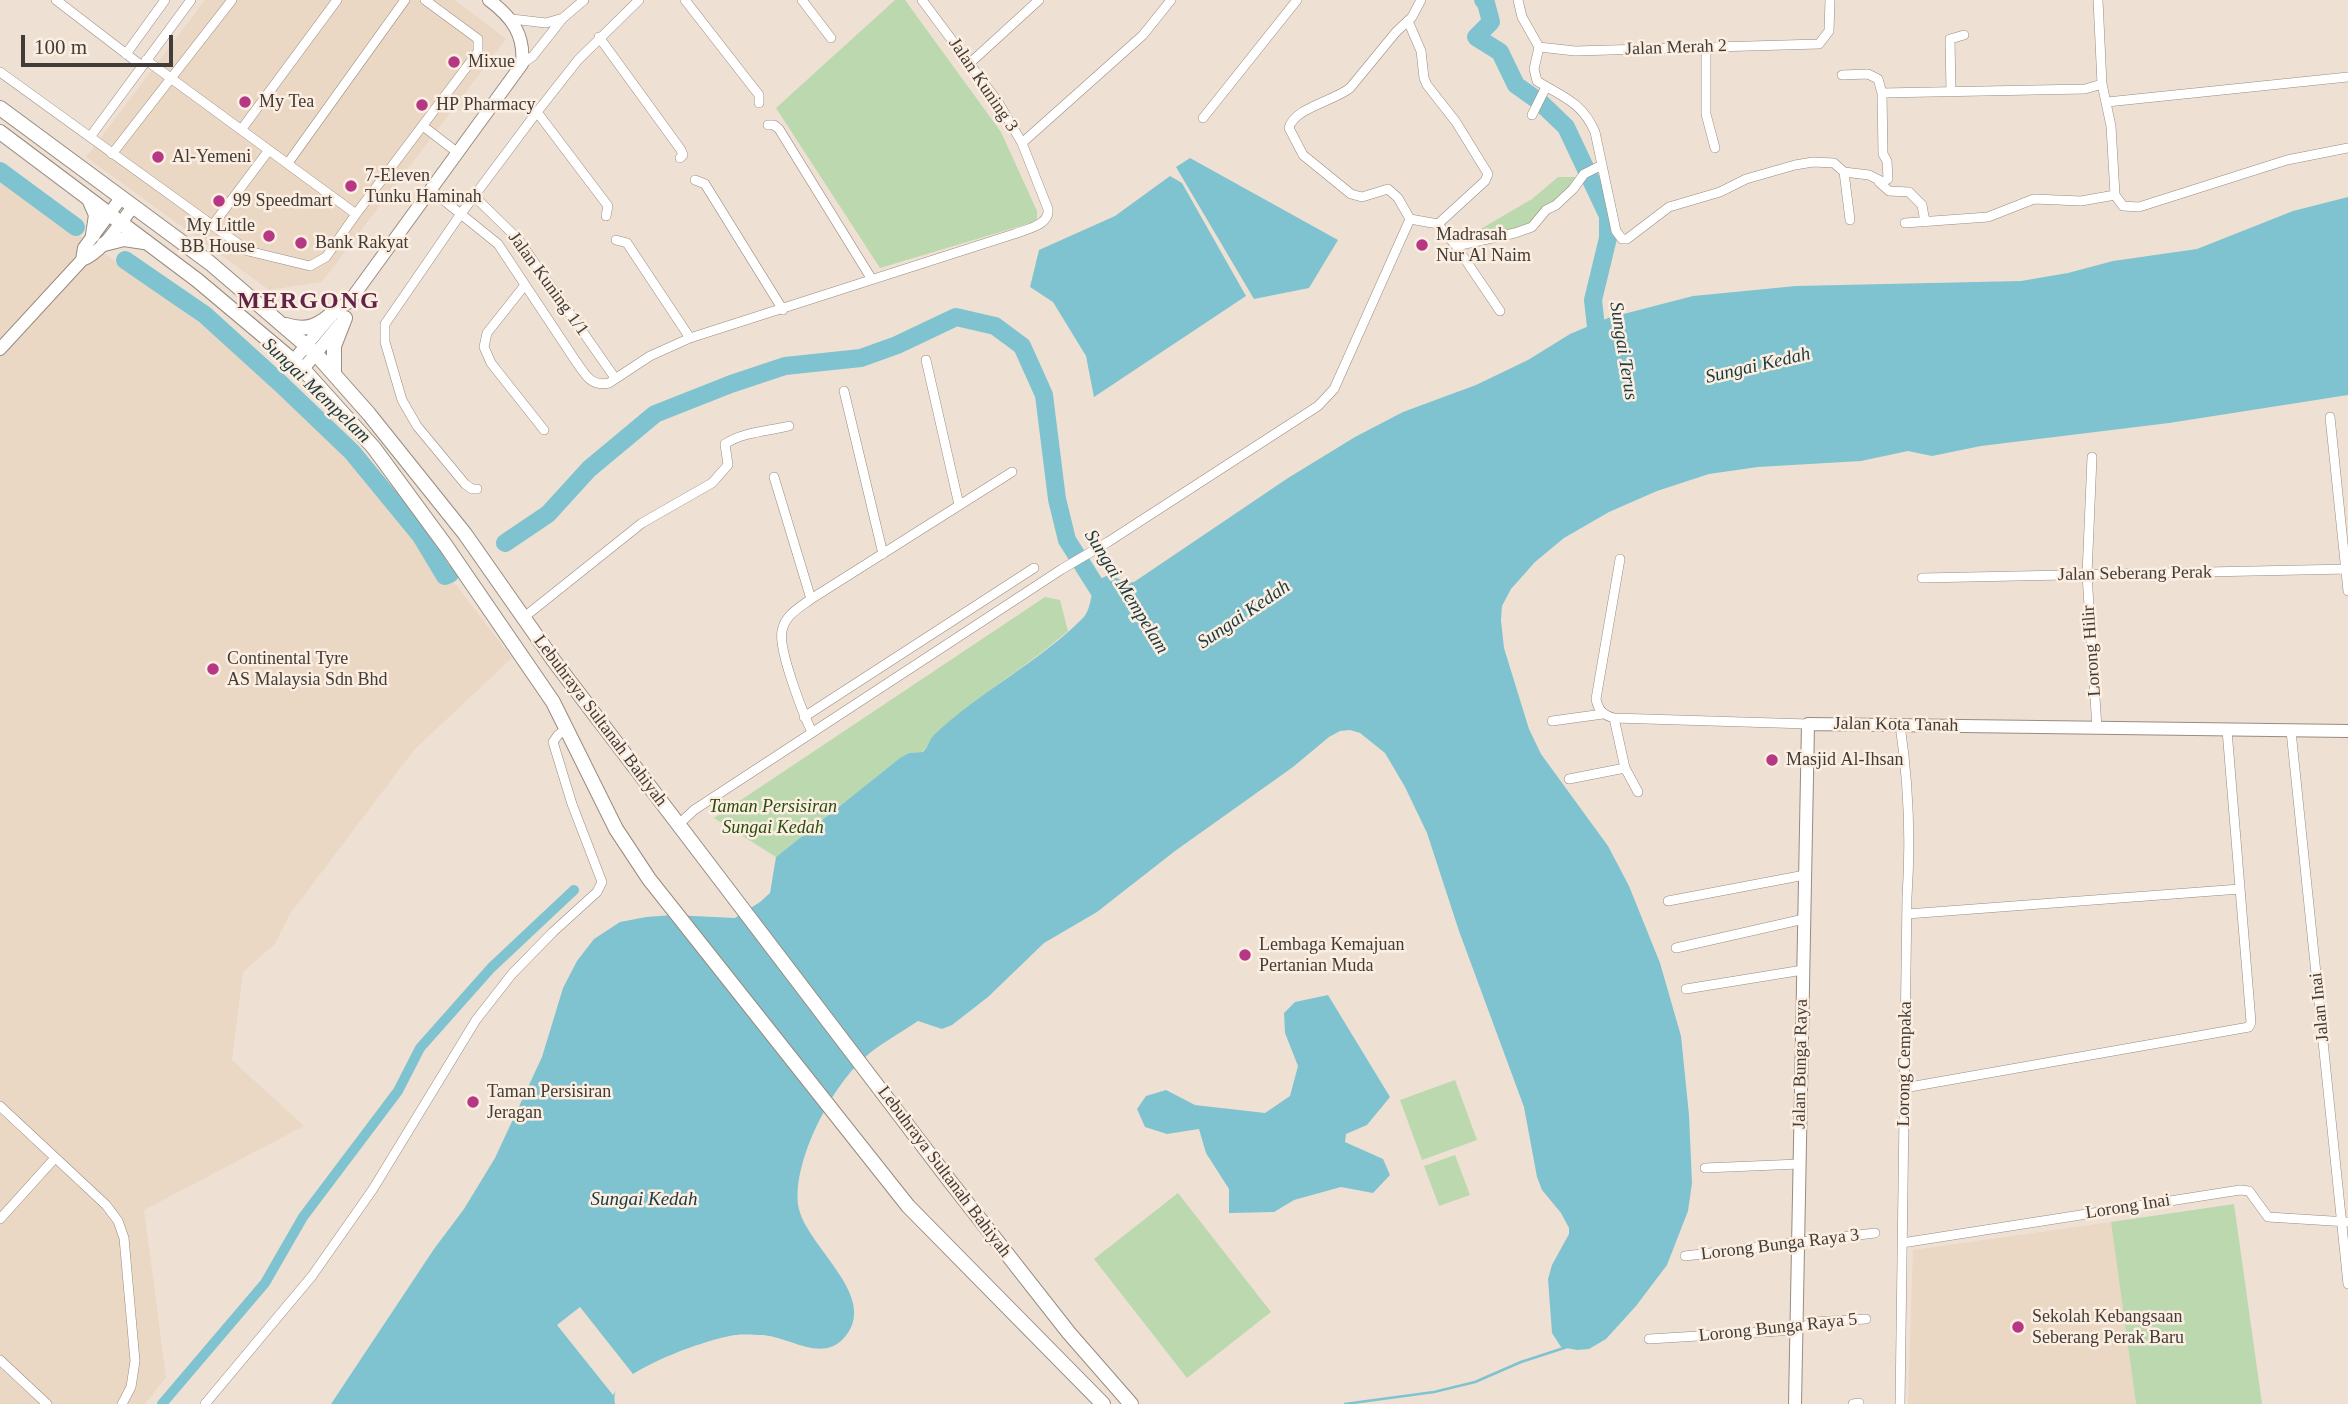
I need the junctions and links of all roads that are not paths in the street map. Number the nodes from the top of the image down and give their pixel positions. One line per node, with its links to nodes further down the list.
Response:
1 (56, 0): 29 (street)
2 (165, 0): 29 (street)
3 (191, 0): 30 (street)
4 (232, 0): 36 (street)
5 (337, 0): 49 (street)
6 (405, 0): 59 (street)
7 (425, 0): 48 (street)
8 (489, 0): 22 (street)
9 (584, 0): 21 (street)
10 (639, 0): 25 (street)
11 (684, 0): 42 (street)
12 (802, 0): 26 (street)
13 (922, 0): 31 (street, Jalan Kuning 3)
14 (1039, 0): 31 (street)
15 (1171, 0): 52 (street)
16 (1297, 0): 46 (street)
17 (1421, 0): 23 (street)
18 (1518, 0): 27 (street)
19 (1830, 0): 28 (street, Jalan Merah 2)
20 (2098, 0): 37 (street)
21 (563, 18): 22 (street); 32 (street)
22 (512, 19): 32 (street)
23 (1408, 21): 74 (street); 79 (street)
24 (1964, 35): 39 (street)
25 (599, 37): 45 (street); 58 (street)
26 (831, 37)
27 (1538, 47): 28 (street, Jalan Merah 2); 38 (street)
28 (1706, 47): 53 (street)
29 (126, 54): 30 (street)
30 (144, 63): 36 (street); 51 (street)
31 (970, 63): 52 (street, Jalan Kuning 3)
32 (523, 64): 56 (street)
33 (0, 72): 51 (street)
34 (1842, 75): 40 (street)
35 (2348, 77): 41 (street)
36 (171, 79): 49 (street); 57 (street)
37 (2102, 84): 39 (street); 41 (street)
38 (1545, 90): 44 (street); 60 (street)
39 (1951, 92): 40 (street)
40 (1882, 93): 63 (street)
41 (2107, 102): 66 (street)
42 (759, 103)
43 (0, 108): 68 (main road, Lebuhraya Sultanah Bahiyah)
44 (1534, 111)
45 (537, 112): 67 (street); 70 (street)
46 (1203, 118)
47 (768, 125): 85 (street)
48 (423, 126): 56 (street); 72 (street)
49 (241, 130): 55 (street)
50 (0, 132): 65 (main road, Lebuhraya Sultanah Bahiyah)
51 (90, 137): 57 (street)
52 (1022, 143): 85 (street, Jalan Kuning 3)
53 (1715, 148)
54 (2348, 148): 66 (street)
55 (269, 150): 59 (street); 80 (street)
56 (458, 153): 64 (street)
57 (112, 154): 80 (street)
58 (680, 158)
59 (288, 163): 72 (street)
60 (1599, 166): 61 (street); 84 (street)
61 (1844, 172): 63 (street); 75 (street)
62 (695, 180): 87 (street)
63 (1877, 181): 76 (street)
64 (430, 190): 73 (street); 89 (street)
65 (85, 195): 71 (main road, Lebuhraya Sultanah Bahiyah); 81 (main road)
66 (2115, 195): 76 (street)
67 (474, 196): 73 (street); 97 (street, Jalan Kuning 1/1)
68 (121, 198): 69 (main road, Lebuhraya Sultanah Bahiyah); 71 (street)
69 (133, 207): 77 (street); 90 (main road, Lebuhraya Sultanah Bahiyah)
70 (607, 211)
71 (108, 213): 77 (main road, Lebuhraya Sultanah Bahiyah); 81 (street)
72 (356, 214): 80 (street)
73 (460, 215): 86 (street); 105 (street)
74 (1410, 219): 79 (street); 126 (street)
75 (1850, 220)
76 (1925, 222): 78 (street)
77 (121, 223): 81 (street); 83 (main road, Lebuhraya Sultanah Bahiyah)
78 (1905, 223)
79 (1438, 224): 84 (street)
80 (212, 226)
81 (99, 239): 83 (main road); 92 (street)
82 (616, 240): 91 (street)
83 (149, 244): 95 (main road, Lebuhraya Sultanah Bahiyah)
84 (1456, 246): 88 (street)
85 (871, 278): 87 (street)
86 (525, 285): 97 (street); 101 (street)
87 (783, 310): 91 (street)
88 (1500, 311)
89 (340, 314): 90 (main road); 93 (street); 96 (main road)
90 (285, 325): 93 (main road, Lebuhraya Sultanah Bahiyah)
91 (690, 338): 97 (street)
92 (0, 349)
93 (311, 349): 95 (street); 96 (main road, Lebuhraya Sultanah Bahiyah)
94 (926, 360): 106 (street)
95 (298, 365): 122 (main road, Lebuhraya Sultanah Bahiyah)
96 (334, 374): 115 (main road, Lebuhraya Sultanah Bahiyah)
97 (615, 378)
98 (844, 391): 107 (street)
99 (2330, 417): 110 (street)
100 (789, 426): 115 (street)
101 (544, 430)
102 (2092, 457): 111 (street, Lorong Hilir)
103 (1012, 472): 106 (street)
104 (774, 477): 114 (street)
105 (477, 489)
106 (959, 505): 107 (street)
107 (883, 554): 114 (street)
108 (1620, 559): 116 (street)
109 (1034, 568): 117 (street)
110 (2347, 569): 111 (street, Jalan Seberang Perak); 113 (street)
111 (2087, 575): 112 (street, Jalan Seberang Perak); 123 (street, Lorong Hilir)
112 (1922, 578)
113 (2348, 591)
114 (811, 599): 117 (street)
115 (523, 618): 131 (main road, Lebuhraya Sultanah Bahiyah)
116 (1603, 714): 118 (street, Jalan Kota Tanah); 119 (street)
117 (804, 717): 126 (street)
118 (1614, 718): 120 (street, Jalan Kota Tanah); 128 (street)
119 (1552, 721)
120 (1808, 724): 121 (street, Jalan Kota Tanah); 132 (street, Jalan Bunga Raya)
121 (1900, 725): 123 (street, Jalan Kota Tanah); 135 (street, Lorong Cempaka)
122 (567, 728): 159 (street); 160 (main road, Lebuhraya Sultanah Bahiyah)
123 (2097, 728): 124 (street, Jalan Kota Tanah)
124 (2227, 730): 125 (street, Jalan Kota Tanah); 133 (street)
125 (2291, 731): 127 (street, Jalan Kota Tanah); 146 (street, Jalan Inai)
126 (812, 732): 131 (street)
127 (2348, 732)
128 (1625, 768): 129 (street); 130 (street)
129 (1569, 779)
130 (1639, 792)
131 (678, 825): 161 (main road, Lebuhraya Sultanah Bahiyah)
132 (1805, 875): 134 (street); 136 (street, Jalan Bunga Raya)
133 (2240, 889): 135 (street); 140 (street)
134 (1668, 901)
135 (1907, 914): 140 (street, Lorong Cempaka)
136 (1804, 919): 137 (street); 138 (street, Jalan Bunga Raya)
137 (1676, 948)
138 (1803, 970): 139 (street); 143 (street, Jalan Bunga Raya)
139 (1686, 989)
140 (1904, 1088): 149 (street, Lorong Cempaka)
141 (0, 1106): 142 (street)
142 (55, 1158): 145 (street); 158 (street)
143 (1799, 1164): 144 (street); 148 (street, Jalan Bunga Raya)
144 (1706, 1168)
145 (0, 1219)
146 (2345, 1222): 149 (street, Lorong Inai); 151 (street, Jalan Inai)
147 (1875, 1233): 148 (street, Lorong Bunga Raya 3)
148 (1798, 1242): 150 (street, Lorong Bunga Raya 3); 153 (street, Jalan Bunga Raya)
149 (1902, 1244): 164 (street, Lorong Cempaka)
150 (1685, 1256)
151 (2348, 1284)
152 (1866, 1318): 153 (street, Lorong Bunga Raya 5)
153 (1796, 1330): 154 (street, Lorong Bunga Raya 5); 162 (street, Jalan Bunga Raya)
154 (1649, 1339)
155 (0, 1360): 157 (street)
156 (1859, 1403): 163 (street)
157 (47, 1404)
158 (121, 1404)
159 (205, 1404)
160 (1103, 1404)
161 (1131, 1404)
162 (1795, 1404)
163 (1853, 1404)
164 (1900, 1404)

